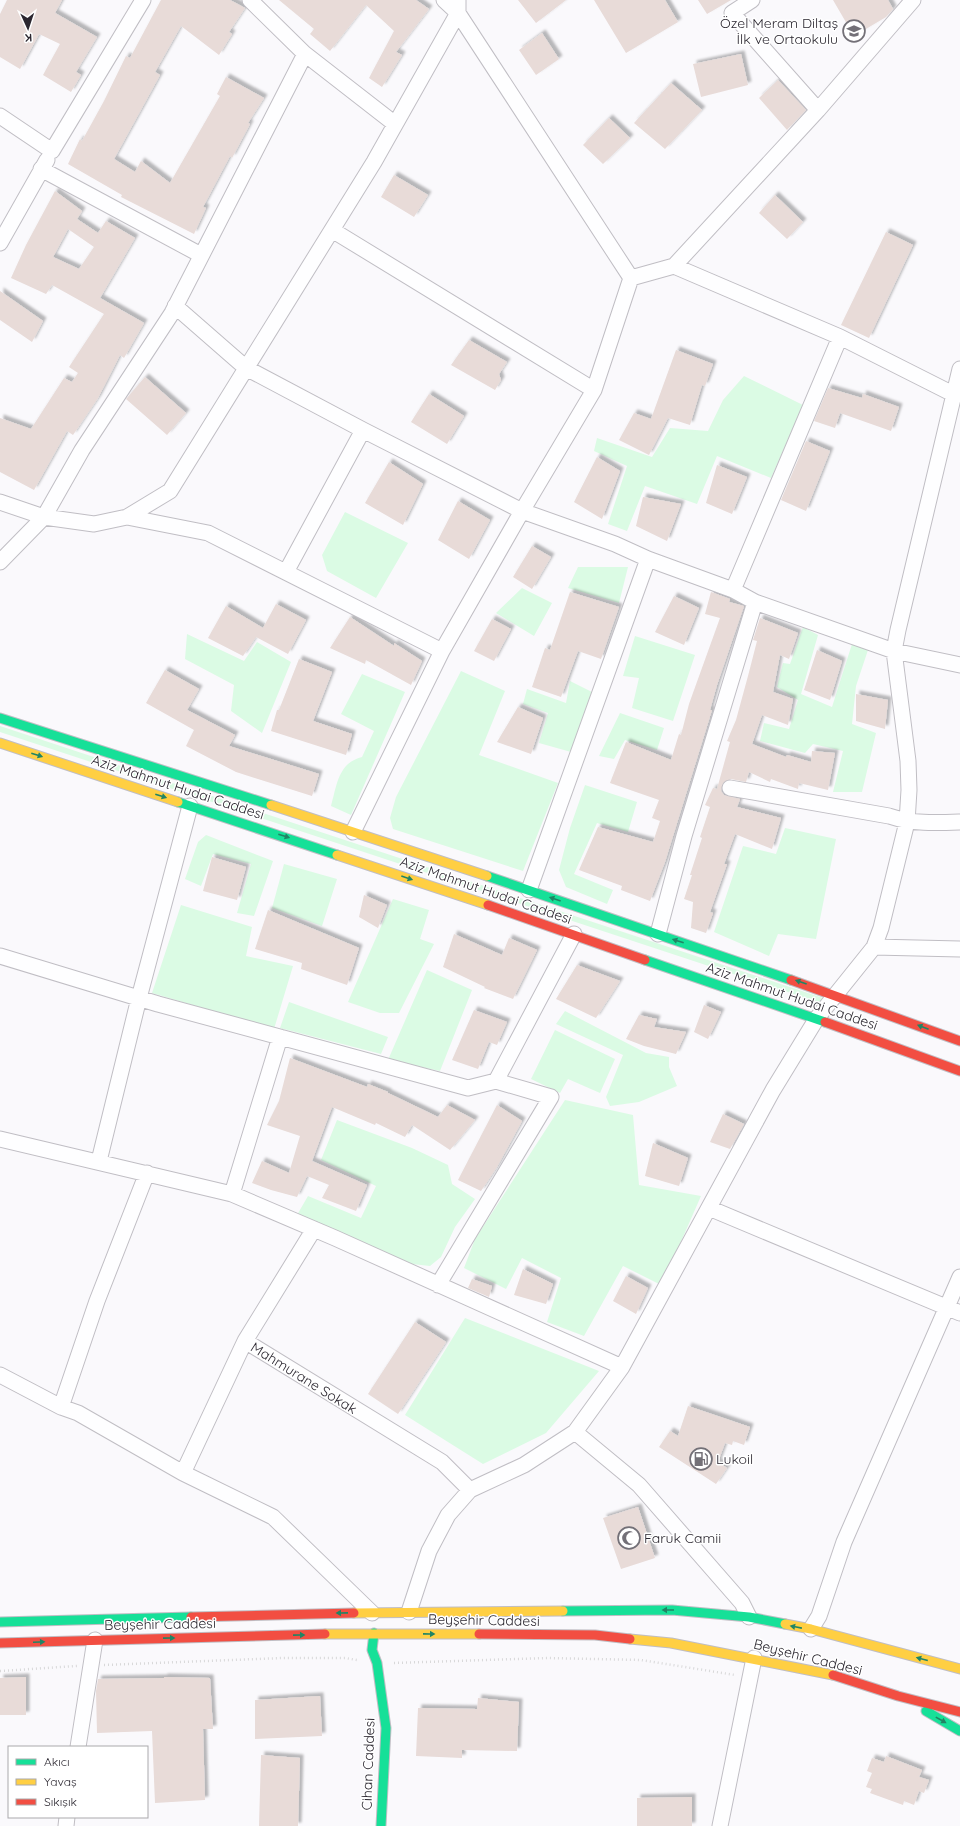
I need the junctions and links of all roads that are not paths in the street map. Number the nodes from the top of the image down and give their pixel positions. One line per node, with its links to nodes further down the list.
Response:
1 (143, 0): 11 (street)
2 (250, 0): 7 (street)
3 (444, 0): 6 (street)
4 (752, 0): 8 (street)
5 (913, 0): 8 (street)
6 (458, 6): 10 (street); 17 (street)
7 (305, 54): 10 (street); 15 (street)
8 (818, 110): 16 (street)
9 (0, 116): 11 (street)
10 (395, 124): 13 (street)
11 (52, 151): 12 (street)
12 (42, 169): 14 (street); 15 (street)
13 (332, 230): 20 (street); 22 (street)
14 (0, 243)
15 (201, 255): 18 (street)
16 (674, 266): 17 (street); 19 (street)
17 (631, 278): 22 (street)
18 (175, 306): 20 (street); 27 (street)
19 (840, 338): 23 (street); 32 (street)
20 (246, 368): 24 (street); 28 (street)
21 (960, 369): 23 (street)
22 (594, 390): 26 (street)
23 (953, 394): 35 (street)
24 (363, 430): 26 (street); 31 (street)
25 (0, 502): 27 (street)
26 (522, 511): 29 (street); 34 (street)
27 (44, 517): 28 (street); 30 (street)
28 (127, 517): 31 (street)
29 (648, 559): 32 (street); 44 (street)
30 (0, 562)
31 (286, 572): 34 (street)
32 (733, 590): 33 (street)
33 (756, 602): 35 (street); 46 (street)
34 (442, 651): 43 (street)
35 (894, 651): 36 (street); 41 (street)
36 (960, 665)
37 (0, 718): 43 (main road, Aziz Mahmut Hudai Caddesi)
38 (0, 743): 40 (main road, Aziz Mahmut Hudai Caddesi, one-way to 40)
39 (730, 788): 41 (street)
40 (190, 806): 45 (main road, Aziz Mahmut Hudai Caddesi, one-way to 45); 51 (street)
41 (907, 822): 42 (street); 47 (street)
42 (960, 822)
43 (353, 832): 44 (main road, Aziz Mahmut Hudai Caddesi)
44 (529, 890): 46 (main road, Aziz Mahmut Hudai Caddesi, one-way to 44)
45 (574, 934): 52 (main road, Aziz Mahmut Hudai Caddesi); 56 (street)
46 (658, 934): 50 (main road, Aziz Mahmut Hudai Caddesi, one-way to 46)
47 (874, 947): 48 (street); 50 (street)
48 (960, 949)
49 (0, 956): 51 (street)
50 (836, 994): 52 (street); 54 (main road, Aziz Mahmut Hudai Caddesi, one-way to 50)
51 (139, 998): 53 (street); 58 (street)
52 (816, 1018): 55 (main road, Aziz Mahmut Hudai Caddesi); 61 (street)
53 (280, 1038): 56 (street); 60 (street)
54 (960, 1041)
55 (960, 1071)
56 (496, 1081): 64 (street)
57 (0, 1138): 58 (street)
58 (99, 1161): 59 (street)
59 (147, 1173): 60 (street); 69 (street)
60 (232, 1194): 62 (street)
61 (710, 1208): 65 (street); 67 (street)
62 (314, 1229): 64 (street); 66 (street, Mahmurane Sokak)
63 (960, 1277): 65 (street)
64 (438, 1285): 67 (street)
65 (953, 1310): 77 (street)
66 (245, 1341): 71 (street); 72 (street, Mahmurane Sokak)
67 (622, 1367): 70 (street)
68 (0, 1375): 69 (street)
69 (61, 1407): 71 (street)
70 (575, 1432): 72 (street); 75 (street)
71 (183, 1473): 73 (street)
72 (470, 1490): 74 (street)
73 (372, 1612): 74 (main road, Beyşehir Caddesi); 76 (main road, Beyşehir Caddesi, one-way to 76)
74 (409, 1612): 75 (main road, Beyşehir Caddesi, one-way to 74)
75 (749, 1618): 77 (main road, Beyşehir Caddesi, one-way to 75)
76 (0, 1622)
77 (811, 1629): 82 (main road, Beyşehir Caddesi, one-way to 77)
78 (374, 1633): 79 (main road, Beyşehir Caddesi, one-way to 78); 81 (main road, Beyşehir Caddesi, one-way to 81); 87 (main road, Cihan Caddesi)
79 (95, 1640): 80 (main road, Beyşehir Caddesi, one-way to 79); 86 (street)
80 (0, 1643)
81 (754, 1658): 83 (main road, Beyşehir Caddesi); 88 (street)
82 (960, 1669)
83 (898, 1696): 84 (main road, Beyşehir Caddesi); 85 (main road, one-way to 85)
84 (960, 1712)
85 (960, 1731)
86 (78, 1746)
87 (381, 1826)
88 (720, 1826)

